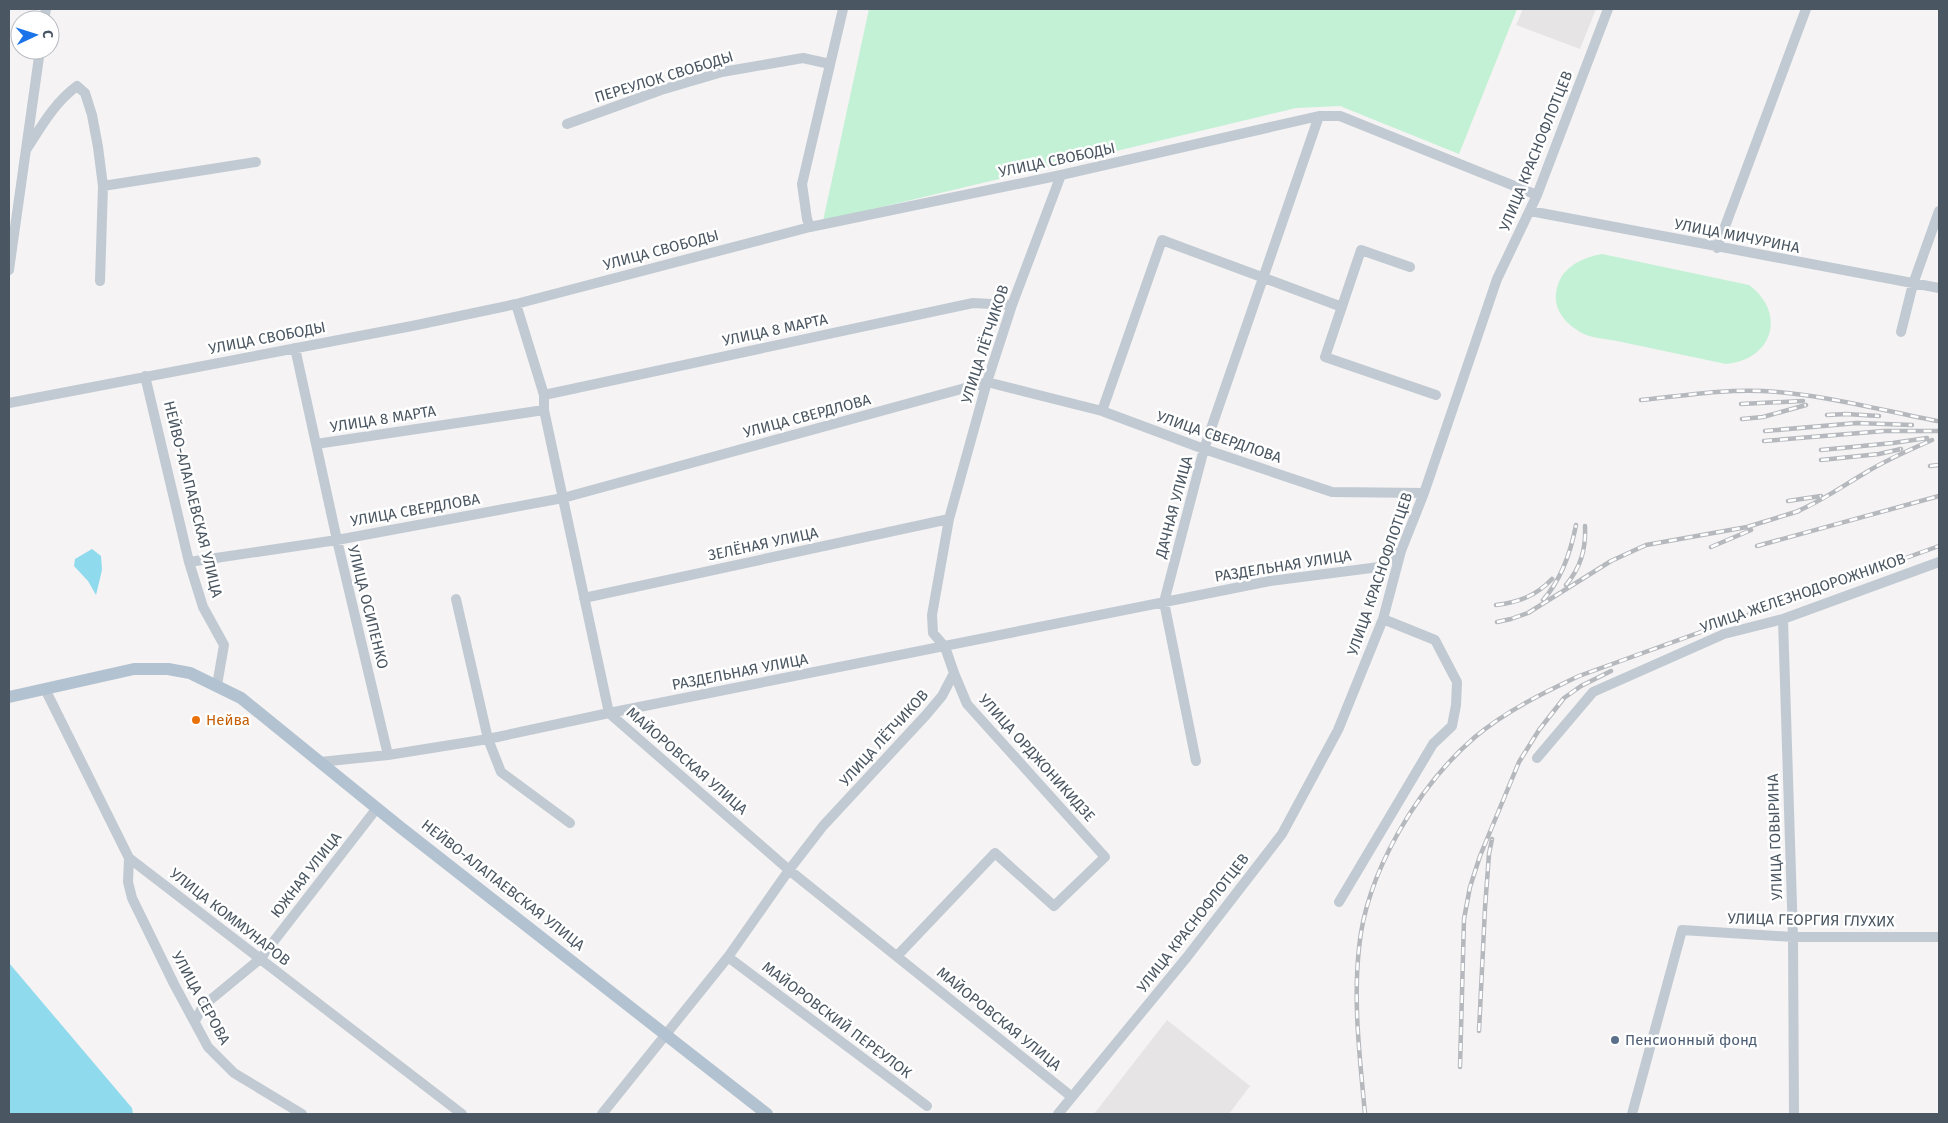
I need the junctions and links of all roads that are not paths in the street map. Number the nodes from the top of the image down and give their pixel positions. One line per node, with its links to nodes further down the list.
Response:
1 (843, 9): 5 (street)
2 (1608, 9): 12 (street, УЛИЦА КРАСНОФЛОТЦЕВ)
3 (1806, 9): 16 (street)
4 (39, 60): 8 (street)
5 (830, 64): 7 (street, ПЕРЕУЛОК СВОБОДЫ); 15 (street)
6 (1319, 116): 10 (street, УЛИЦА СВОБОДЫ); 12 (street); 19 (street, ДАЧНАЯ УЛИЦА)
7 (567, 124)
8 (26, 150): 11 (street); 18 (street)
9 (256, 162): 11 (street)
10 (1061, 175): 15 (street, УЛИЦА СВОБОДЫ); 24 (street, УЛИЦА ЛЁТЧИКОВ)
11 (103, 186): 20 (street)
12 (1537, 195): 13 (street, УЛИЦА КРАСНОФЛОТЦЕВ)
13 (1530, 211): 16 (street, УЛИЦА МИЧУРИНА); 37 (street, УЛИЦА КРАСНОФЛОТЦЕВ)
14 (1939, 211): 21 (street)
15 (810, 227): 23 (street, УЛИЦА СВОБОДЫ)
16 (1717, 248): 21 (street, УЛИЦА МИЧУРИНА)
17 (1410, 267): 25 (street)
18 (9, 270)
19 (1265, 278): 25 (street); 34 (street); 36 (street, ДАЧНАЯ УЛИЦА)
20 (100, 281)
21 (1913, 284): 22 (street, УЛИЦА МИЧУРИНА); 26 (street)
22 (1939, 288)
23 (516, 304): 27 (street, УЛИЦА СВОБОДЫ); 30 (street, МАЙОРОВСКАЯ УЛИЦА)
24 (1012, 305): 29 (street, УЛИЦА ЛЁТЧИКОВ); 30 (street, УЛИЦА 8 МАРТА)
25 (1342, 307): 31 (street)
26 (1901, 332)
27 (294, 348): 28 (street, УЛИЦА СВОБОДЫ); 35 (street, УЛИЦА ОСИПЕНКО)
28 (145, 376): 32 (street, УЛИЦА СВОБОДЫ); 42 (street, НЕЙВО-АЛАПАЕВСКАЯ УЛИЦА)
29 (987, 382): 34 (street, УЛИЦА СВЕРДЛОВА); 38 (street, УЛИЦА СВЕРДЛОВА); 39 (street, УЛИЦА ЛЁТЧИКОВ)
30 (544, 395): 33 (street, МАЙОРОВСКАЯ УЛИЦА)
31 (1436, 395)
32 (9, 402)
33 (544, 410): 35 (street, УЛИЦА 8 МАРТА); 38 (street, МАЙОРОВСКАЯ УЛИЦА)
34 (1102, 411): 36 (street, УЛИЦА СВЕРДЛОВА)
35 (316, 444): 40 (street, УЛИЦА ОСИПЕНКО)
36 (1204, 449): 37 (street, УЛИЦА СВЕРДЛОВА); 46 (street, ДАЧНАЯ УЛИЦА)
37 (1424, 493): 41 (street, УЛИЦА КРАСНОФЛОТЦЕВ)
38 (563, 498): 40 (street, УЛИЦА СВЕРДЛОВА); 45 (street, МАЙОРОВСКАЯ УЛИЦА)
39 (949, 519): 45 (street, ЗЕЛЁНАЯ УЛИЦА); 49 (street, УЛИЦА ЛЁТЧИКОВ)
40 (336, 540): 42 (street, УЛИЦА СВЕРДЛОВА); 56 (street, УЛИЦА ОСИПЕНКО)
41 (1401, 551): 46 (street, РАЗДЕЛЬНАЯ УЛИЦА); 47 (street, УЛИЦА КРАСНОФЛОТЦЕВ)
42 (188, 562): 51 (street, НЕЙВО-АЛАПАЕВСКАЯ УЛИЦА)
43 (1939, 562): 48 (street, УЛИЦА ЖЕЛЕЗНОДОРОЖНИКОВ)
44 (456, 598): 55 (street)
45 (584, 598): 54 (street, МАЙОРОВСКАЯ УЛИЦА)
46 (1164, 602): 49 (street, РАЗДЕЛЬНАЯ УЛИЦА); 58 (street)
47 (1383, 619): 64 (street); 72 (street, УЛИЦА КРАСНОФЛОТЦЕВ)
48 (1783, 619): 57 (street, УЛИЦА ЖЕЛЕЗНОДОРОЖНИКОВ); 66 (street, УЛИЦА ГОВЫРИНА)
49 (945, 647): 50 (street, УЛИЦА ЛЁТЧИКОВ); 54 (street, РАЗДЕЛЬНАЯ УЛИЦА)
50 (954, 673): 63 (street, УЛИЦА ЛЁТЧИКОВ); 67 (street, УЛИЦА ОРДЖОНИКИДЗЕ)
51 (217, 685): 52 (main road, НЕЙВО-АЛАПАЕВСКАЯ УЛИЦА); 59 (main road, НЕЙВО-АЛАПАЕВСКАЯ УЛИЦА)
52 (45, 689): 53 (main road, НЕЙВО-АЛАПАЕВСКАЯ УЛИЦА); 62 (street, УЛИЦА КОММУНАРОВ)
53 (9, 696)
54 (609, 713): 55 (street, РАЗДЕЛЬНАЯ УЛИЦА); 63 (street, МАЙОРОВСКАЯ УЛИЦА)
55 (488, 739): 56 (street, РАЗДЕЛЬНАЯ УЛИЦА); 61 (street)
56 (388, 755): 59 (street, РАЗДЕЛЬНАЯ УЛИЦА)
57 (1537, 758)
58 (1196, 761)
59 (320, 762): 71 (main road, НЕЙВО-АЛАПАЕВСКАЯ УЛИЦА)
60 (377, 808): 69 (street, ЮЖНАЯ УЛИЦА)
61 (570, 823)
62 (130, 858): 69 (street, УЛИЦА КОММУНАРОВ); 70 (street, УЛИЦА СЕРОВА)
63 (789, 870): 67 (street, МАЙОРОВСКАЯ УЛИЦА); 68 (street, УЛИЦА ЛЁТЧИКОВ)
64 (1339, 902)
65 (1939, 937): 66 (street, УЛИЦА ГЕОРГИЯ ГЛУХИХ)
66 (1793, 938): 79 (street, УЛИЦА ГЕОРГИЯ ГЛУХИХ); 80 (street, УЛИЦА ГОВЫРИНА)
67 (897, 956): 72 (street, МАЙОРОВСКАЯ УЛИЦА)
68 (728, 957): 71 (street, УЛИЦА ЛЁТЧИКОВ); 73 (street, МАЙОРОВСКИЙ ПЕРЕУЛОК)
69 (260, 959): 70 (street, ЮЖНАЯ УЛИЦА); 75 (street, УЛИЦА КОММУНАРОВ)
70 (195, 1020): 74 (street, УЛИЦА СЕРОВА)
71 (667, 1035): 76 (street, УЛИЦА ЛЁТЧИКОВ); 77 (main road, НЕЙВО-АЛАПАЕВСКАЯ УЛИЦА)
72 (1072, 1097): 78 (street, УЛИЦА КРАСНОФЛОТЦЕВ)
73 (927, 1106)
74 (302, 1114)
75 (462, 1114)
76 (602, 1114)
77 (767, 1114)
78 (1058, 1114)
79 (1632, 1114)
80 (1794, 1114)

